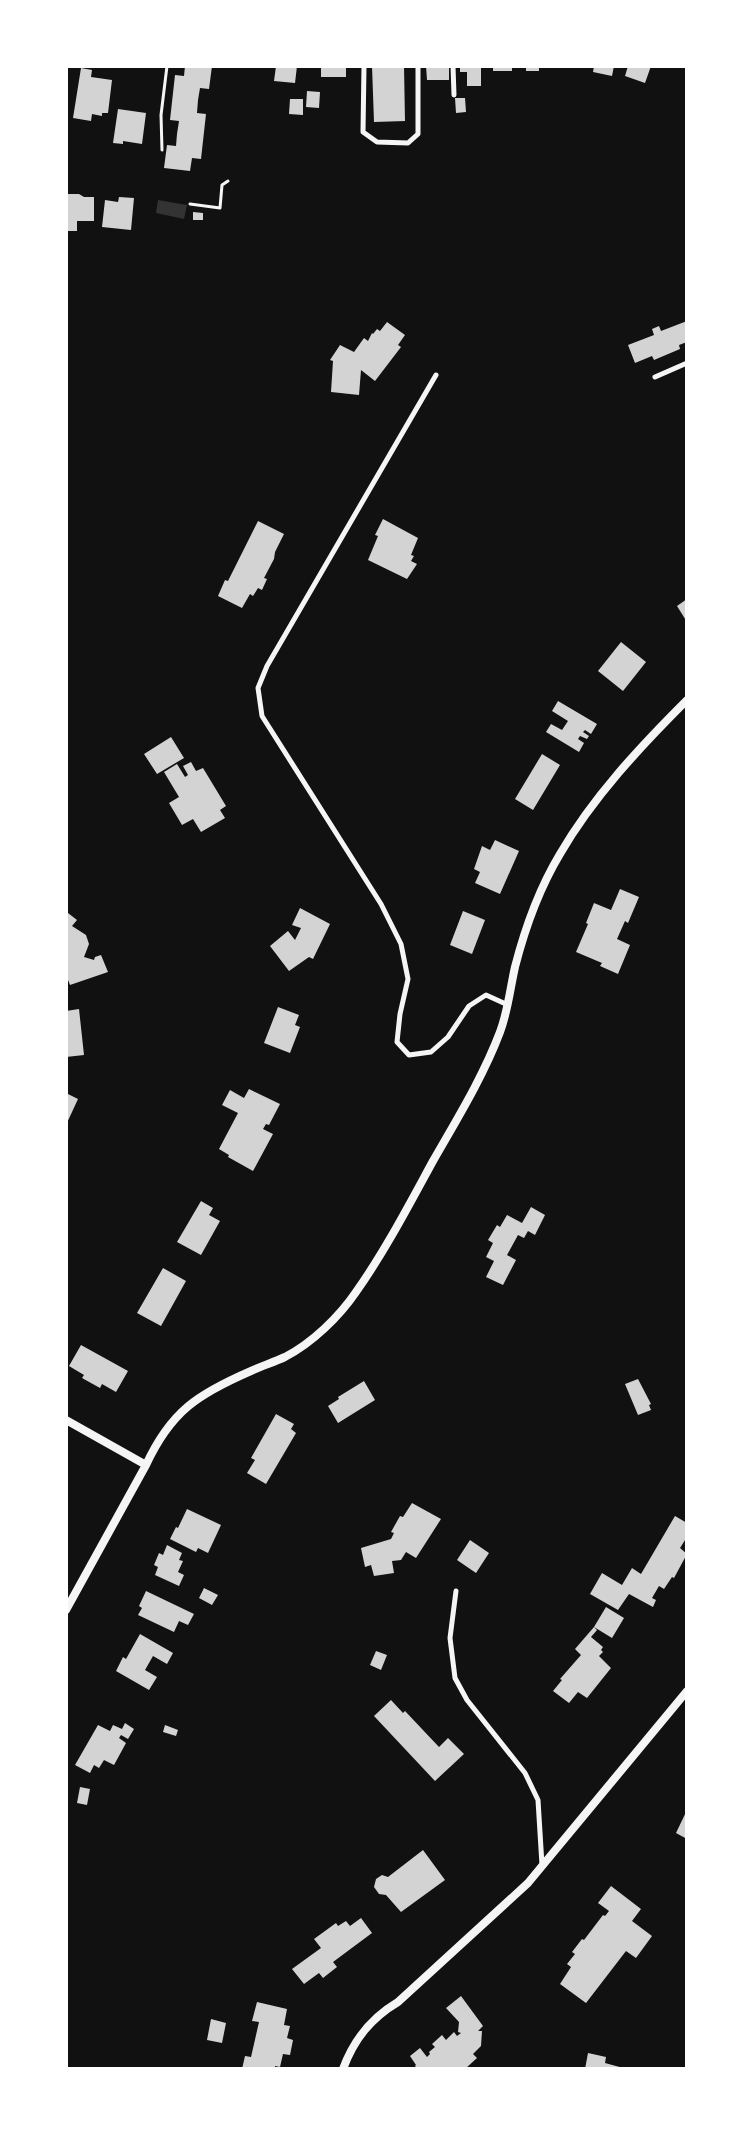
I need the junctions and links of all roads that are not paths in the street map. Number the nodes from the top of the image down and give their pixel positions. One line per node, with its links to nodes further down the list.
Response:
1 (364, 66): 2 (lane)
2 (418, 66)
3 (453, 66): 4 (lane)
4 (454, 95)
5 (687, 364): 7 (lane)
6 (436, 375): 9 (lane)
7 (655, 377)
8 (687, 700): 9 (street)
9 (508, 1006): 11 (street)
10 (66, 1420): 11 (street)
11 (146, 1465): 13 (street)
12 (456, 1591): 15 (lane)
13 (66, 1610)
14 (687, 1691): 15 (street)
15 (542, 1866): 16 (street)
16 (343, 2069)

